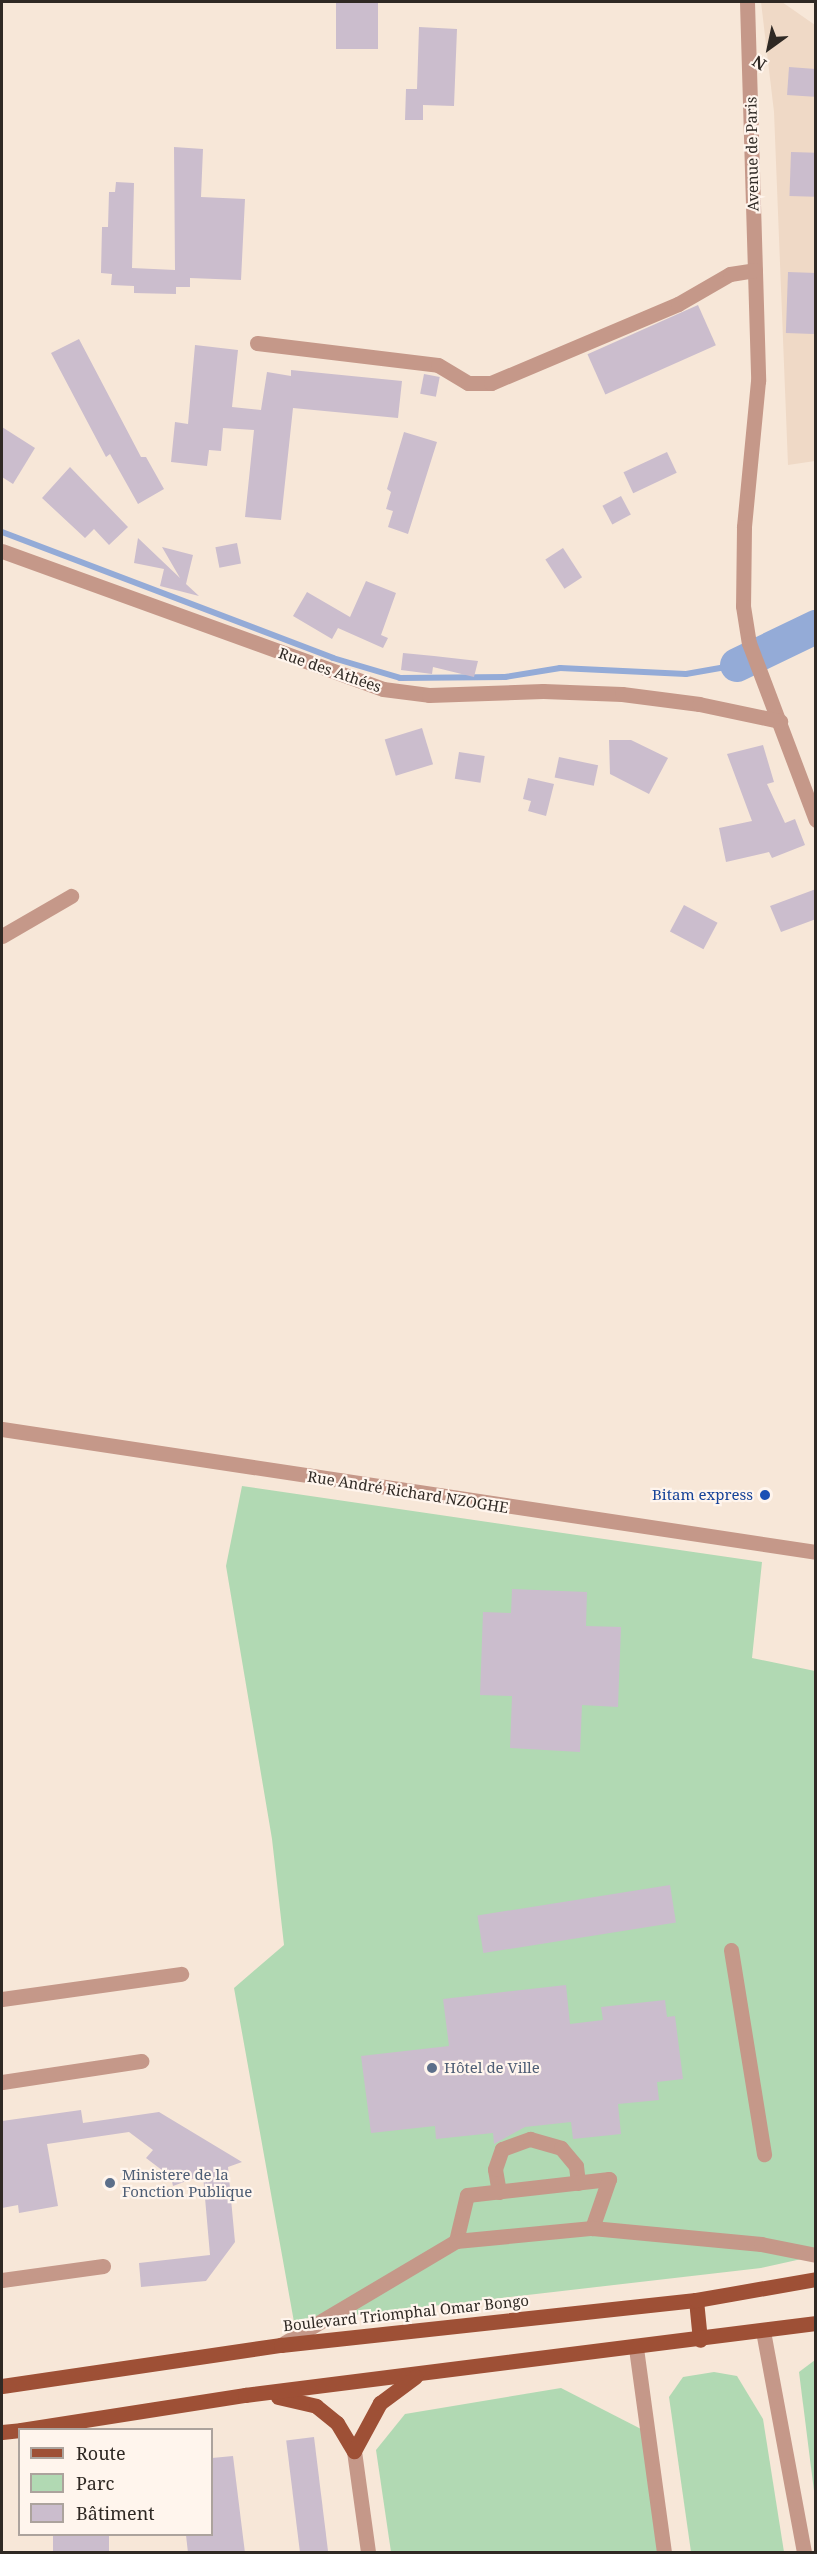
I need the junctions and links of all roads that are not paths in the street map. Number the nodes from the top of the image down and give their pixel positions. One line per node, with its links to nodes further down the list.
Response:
1 (747, 2): 2 (street, Avenue de Paris)
2 (755, 270): 3 (street); 5 (street, Avenue de Paris)
3 (257, 343)
4 (2, 551): 5 (street, Rue des Athées)
5 (780, 721): 6 (street, Avenue de Paris)
6 (816, 820)
7 (71, 896): 8 (street)
8 (2, 936)
9 (2, 1429): 10 (street, Rue André Richard NZOGHE)
10 (816, 1552)
11 (731, 1950): 16 (street)
12 (181, 1974): 13 (street)
13 (2, 2000)
14 (141, 2061): 15 (street)
15 (2, 2082)
16 (764, 2154)
17 (578, 2183): 18 (street); 18 (street); 19 (street)
18 (499, 2192): 20 (street)
19 (592, 2228): 20 (street); 21 (street)
20 (456, 2241): 31 (street)
21 (816, 2255)
22 (104, 2266): 24 (street)
23 (816, 2279): 25 (main road, Boulevard Triomphal Omar Bongo)
24 (2, 2280)
25 (696, 2300): 30 (main road); 31 (main road, Boulevard Triomphal Omar Bongo)
26 (816, 2316): 28 (main road)
27 (816, 2323): 28 (main road)
28 (796, 2326): 29 (main road)
29 (763, 2331): 30 (main road); 42 (street)
30 (700, 2340): 32 (main road)
31 (281, 2345): 34 (main road, Boulevard Triomphal Omar Bongo)
32 (636, 2348): 33 (main road); 41 (street)
33 (423, 2372): 35 (main road); 39 (main road)
34 (2, 2386)
35 (245, 2395): 36 (main road); 39 (main road)
36 (33, 2428)
37 (18, 2430): 38 (main road)
38 (2, 2432)
39 (354, 2451): 40 (street)
40 (368, 2553)
41 (664, 2553)
42 (804, 2553)

